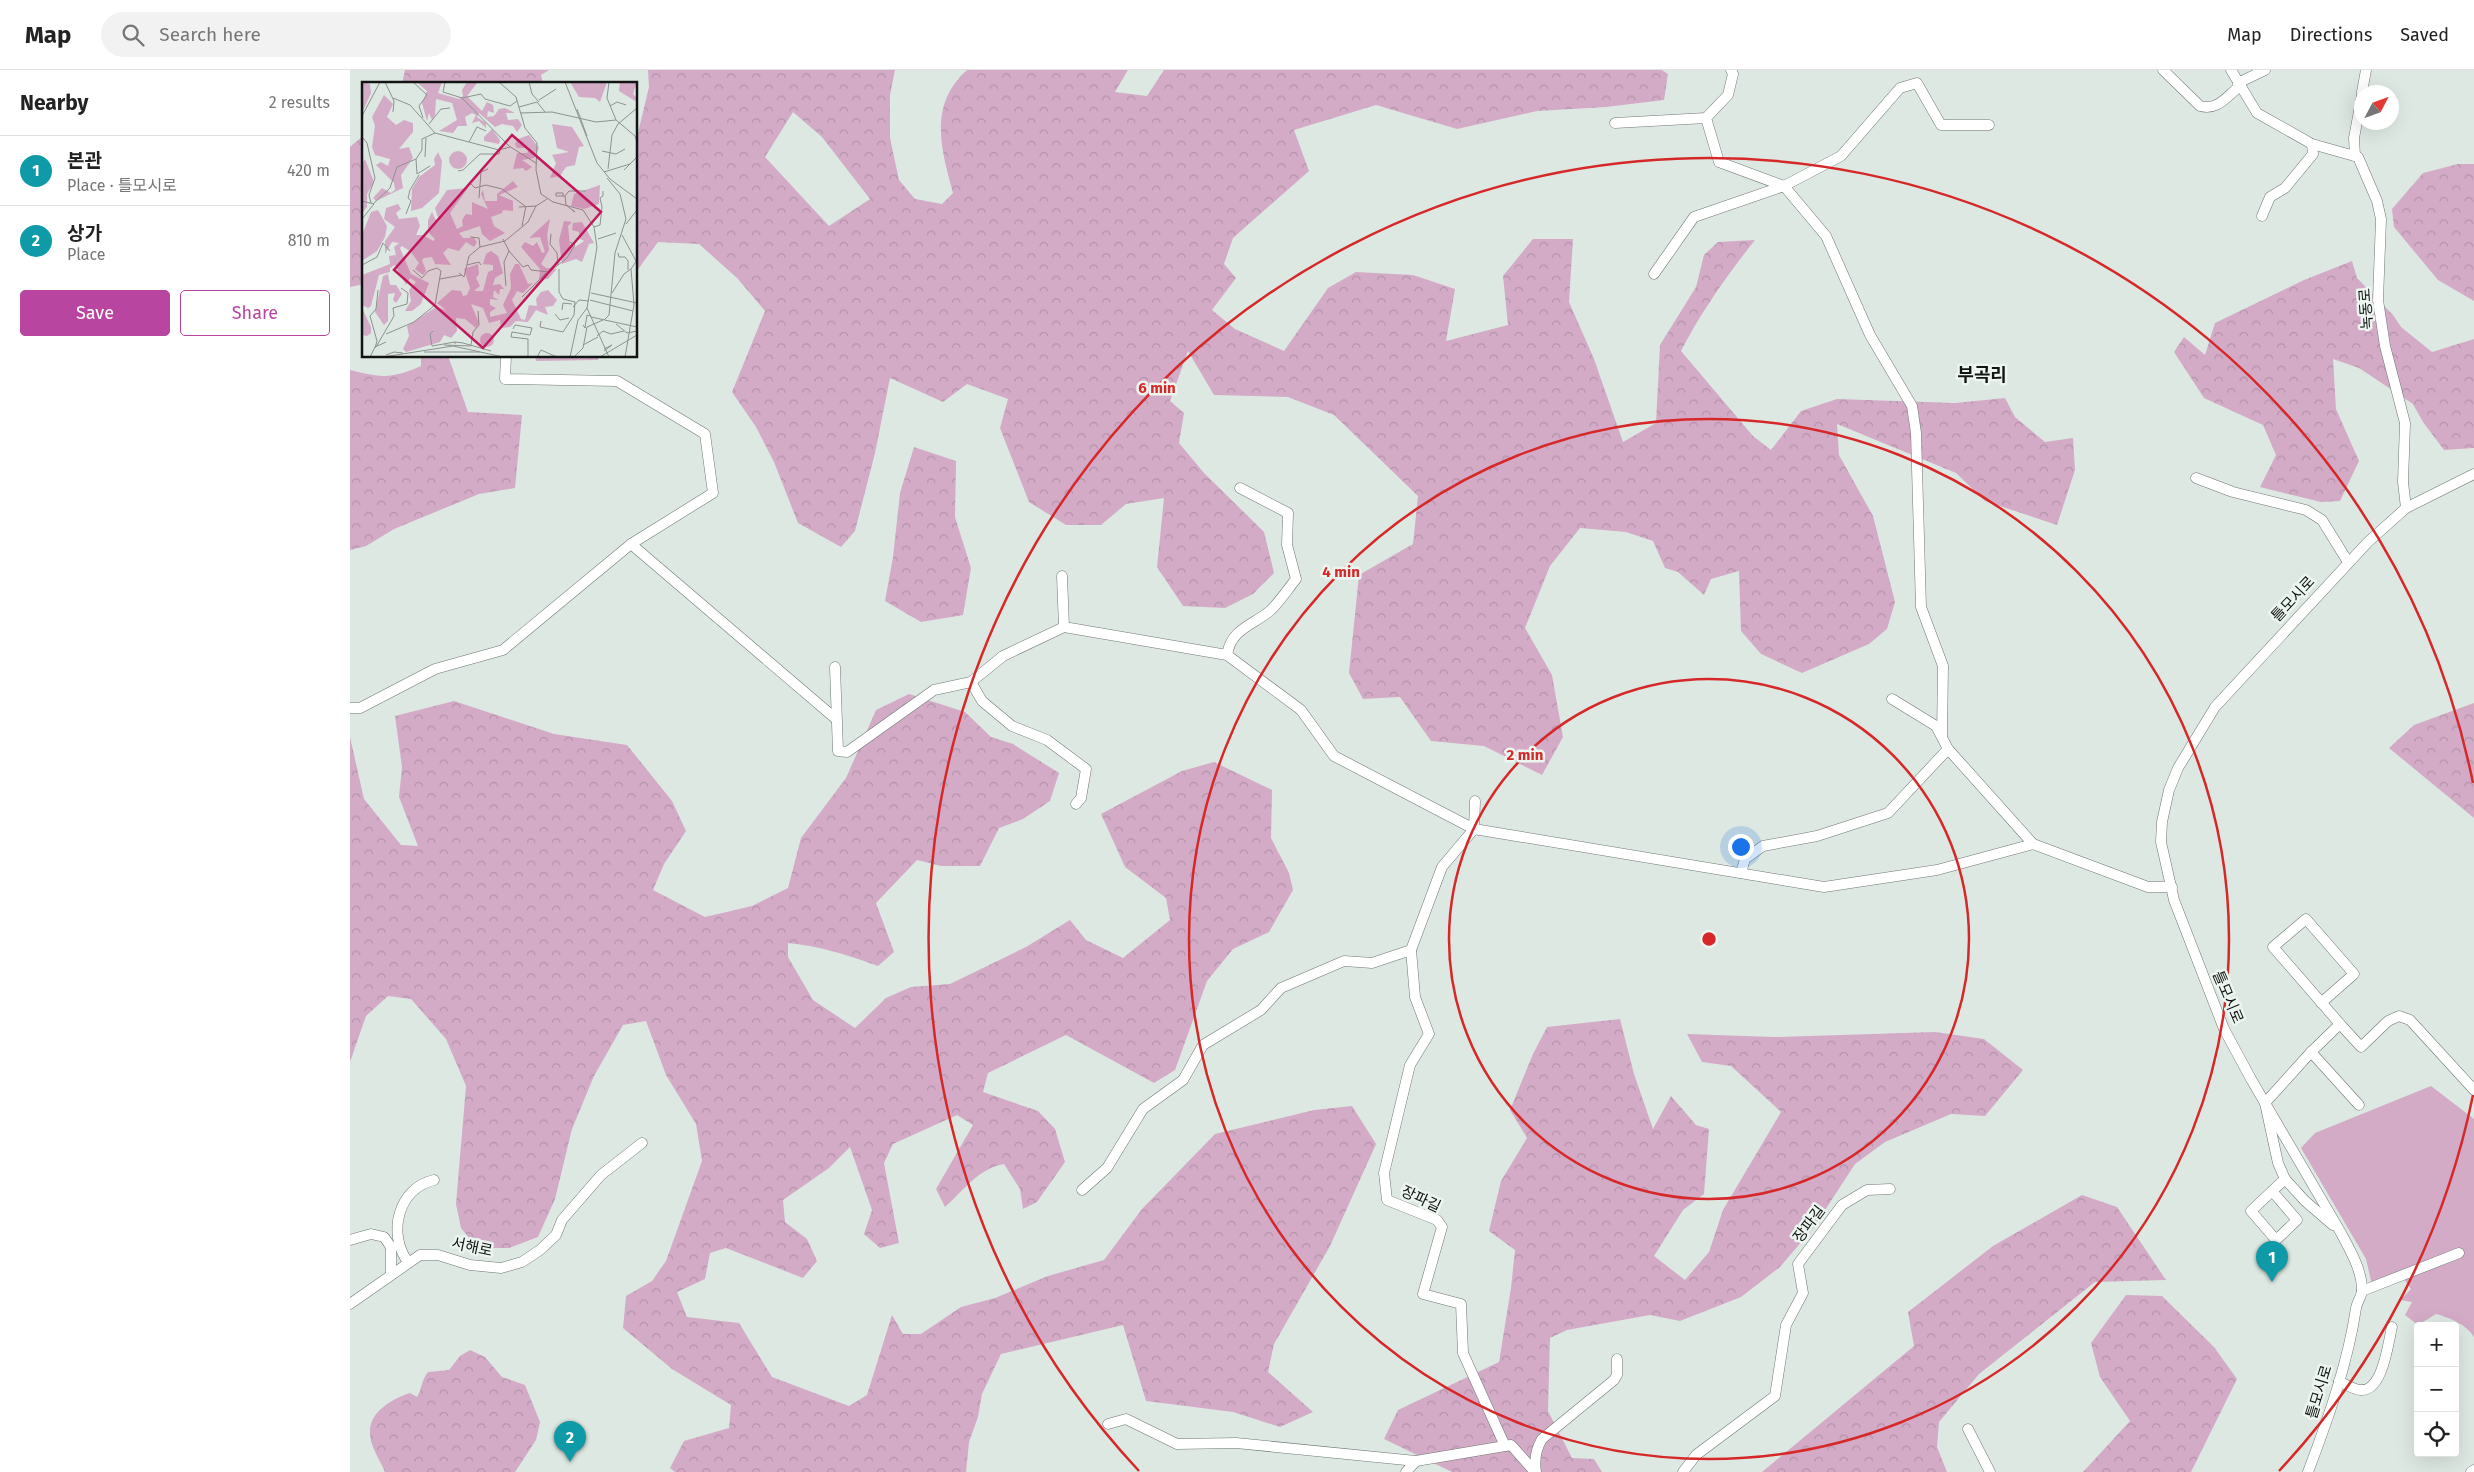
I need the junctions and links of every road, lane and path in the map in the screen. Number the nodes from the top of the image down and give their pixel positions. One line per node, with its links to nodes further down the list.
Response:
1 (1730, 70): 8 (street)
2 (2163, 70): 6 (street)
3 (2231, 70): 6 (street)
4 (2265, 70): 6 (street)
5 (2366, 70): 7 (street)
6 (2239, 84): 12 (street)
7 (2364, 85)
8 (1706, 118): 9 (street); 14 (street)
9 (1615, 123)
10 (1989, 125): 14 (street)
11 (2355, 130): 13 (street)
12 (2312, 144): 13 (street); 15 (street)
13 (2355, 156): 21 (street, 녹동로)
14 (1784, 186): 16 (street); 32 (street)
15 (2262, 216)
16 (1654, 274)
17 (506, 358): 22 (street)
18 (2474, 474): 21 (street, 틀모시로)
19 (2196, 478): 23 (street)
20 (1240, 488): 26 (street)
21 (2406, 508): 23 (street, 틀모시로)
22 (631, 544): 30 (street); 31 (street)
23 (2348, 562): 39 (street, 틀모시로)
24 (1062, 576): 25 (street)
25 (1064, 627): 26 (street); 28 (street)
26 (1227, 655): 36 (street)
27 (835, 667): 31 (street)
28 (971, 682): 31 (street); 35 (street)
29 (1892, 699): 32 (street)
30 (350, 708)
31 (836, 719)
32 (1942, 736): 33 (street)
33 (1948, 749): 37 (street); 38 (street)
34 (1475, 801): 36 (street)
35 (1076, 804)
36 (1474, 829): 38 (street); 40 (street)
37 (2033, 844): 38 (street); 39 (street)
38 (1741, 873)
39 (2172, 887): 45 (street, 틀모시로)
40 (1411, 950): 51 (street); 65 (street, 장파길)
41 (2321, 1003): 41 (street); 42 (street)
42 (2340, 1024): 43 (street); 44 (street)
43 (2311, 1052): 45 (street); 46 (street)
44 (2474, 1090)
45 (2265, 1103): 48 (street); 53 (street, 틀모시로)
46 (2359, 1105)
47 (642, 1143): 56 (street, 서해로)
48 (2285, 1178): 52 (street); 53 (street)
49 (434, 1180): 56 (street)
50 (1890, 1189): 69 (street, 장파길)
51 (1082, 1190)
52 (2272, 1191): 52 (street)
53 (2341, 1233): 58 (street, 틀모시로)
54 (350, 1240): 57 (street)
55 (2459, 1253): 58 (street)
56 (408, 1262): 57 (street, 서해로)
57 (391, 1274): 59 (street, 서해로)
58 (2362, 1291): 62 (street, 틀모시로)
59 (350, 1304)
60 (2392, 1327): 62 (street)
61 (1617, 1359): 68 (street, 장파길)
62 (2339, 1381): 71 (street, 틀모시로)
63 (1108, 1424): 66 (street)
64 (1968, 1429): 70 (street)
65 (1505, 1446): 66 (street); 68 (street, 장파길)
66 (1416, 1461): 67 (street)
67 (1406, 1472)
68 (1536, 1472)
69 (1683, 1472)
70 (1990, 1472)
71 (2308, 1472)

